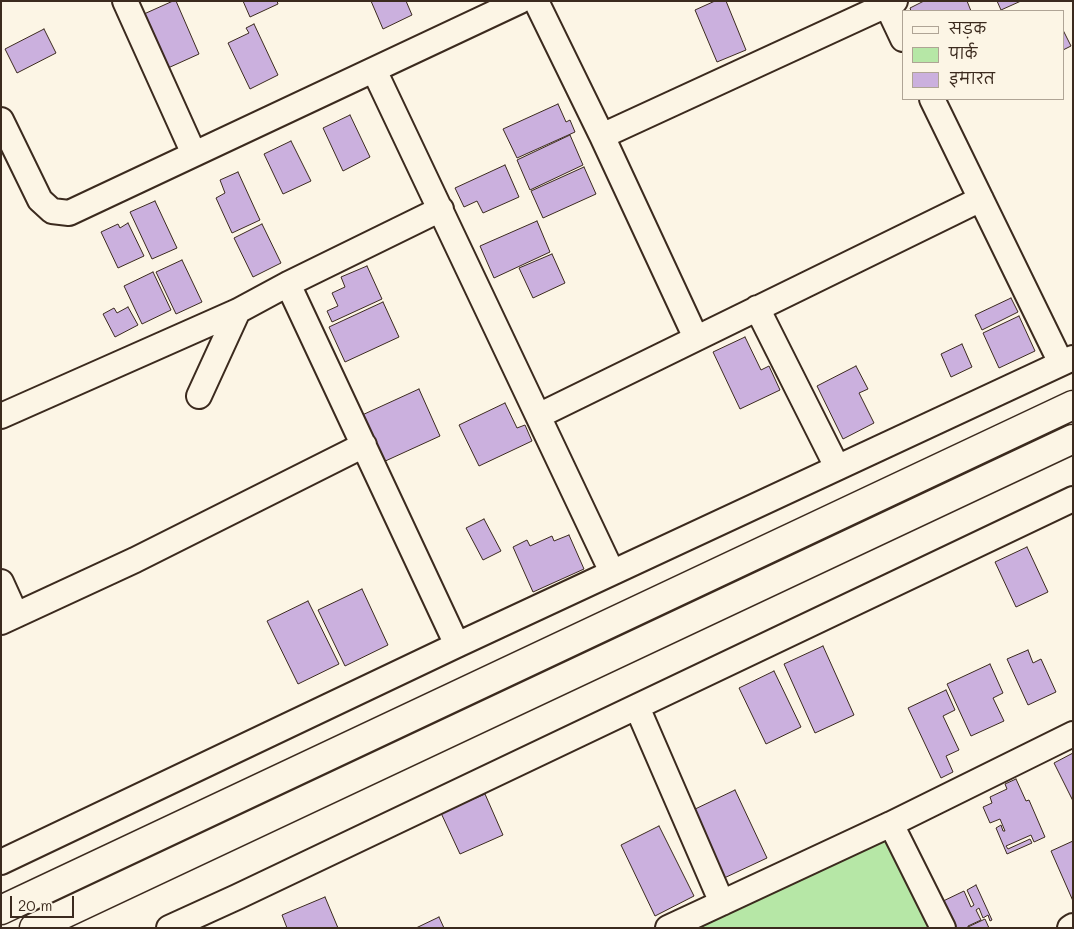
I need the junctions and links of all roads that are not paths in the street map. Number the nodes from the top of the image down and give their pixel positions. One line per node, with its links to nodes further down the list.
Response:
1 (125, 1): 10 (street)
2 (520, 1): 6 (street)
3 (536, 1): 9 (street)
4 (889, 3): 5 (street); 9 (street)
5 (902, 36)
6 (374, 70): 10 (street); 12 (street)
7 (932, 100): 11 (street)
8 (2, 124): 10 (street)
9 (602, 136): 16 (street)
10 (194, 154)
11 (981, 199): 14 (street); 17 (street)
12 (441, 209): 13 (street); 21 (street)
13 (288, 284): 15 (street); 23 (street)
14 (757, 308): 16 (street); 24 (street)
15 (238, 311): 18 (street); 20 (street)
16 (696, 338): 21 (street)
17 (1067, 360): 24 (street)
18 (199, 396)
19 (1073, 406): 25 (main road)
20 (1, 416)
21 (538, 416): 28 (street)
22 (1073, 439): 27 (main road)
23 (364, 446): 30 (street); 31 (street)
24 (837, 467): 28 (street)
25 (876, 498): 27 (main road); 37 (main road)
26 (1073, 499): 32 (street)
27 (889, 525): 38 (main road)
28 (612, 572): 31 (street)
29 (1, 582): 30 (street)
30 (8, 618)
31 (457, 644): 35 (street)
32 (637, 707): 36 (street); 39 (street)
33 (1073, 734): 34 (street)
34 (891, 824): 36 (street); 41 (street)
35 (1, 862)
36 (722, 903): 40 (street)
37 (1, 910)
38 (34, 928)
39 (169, 928)
40 (668, 928)
41 (942, 928)

